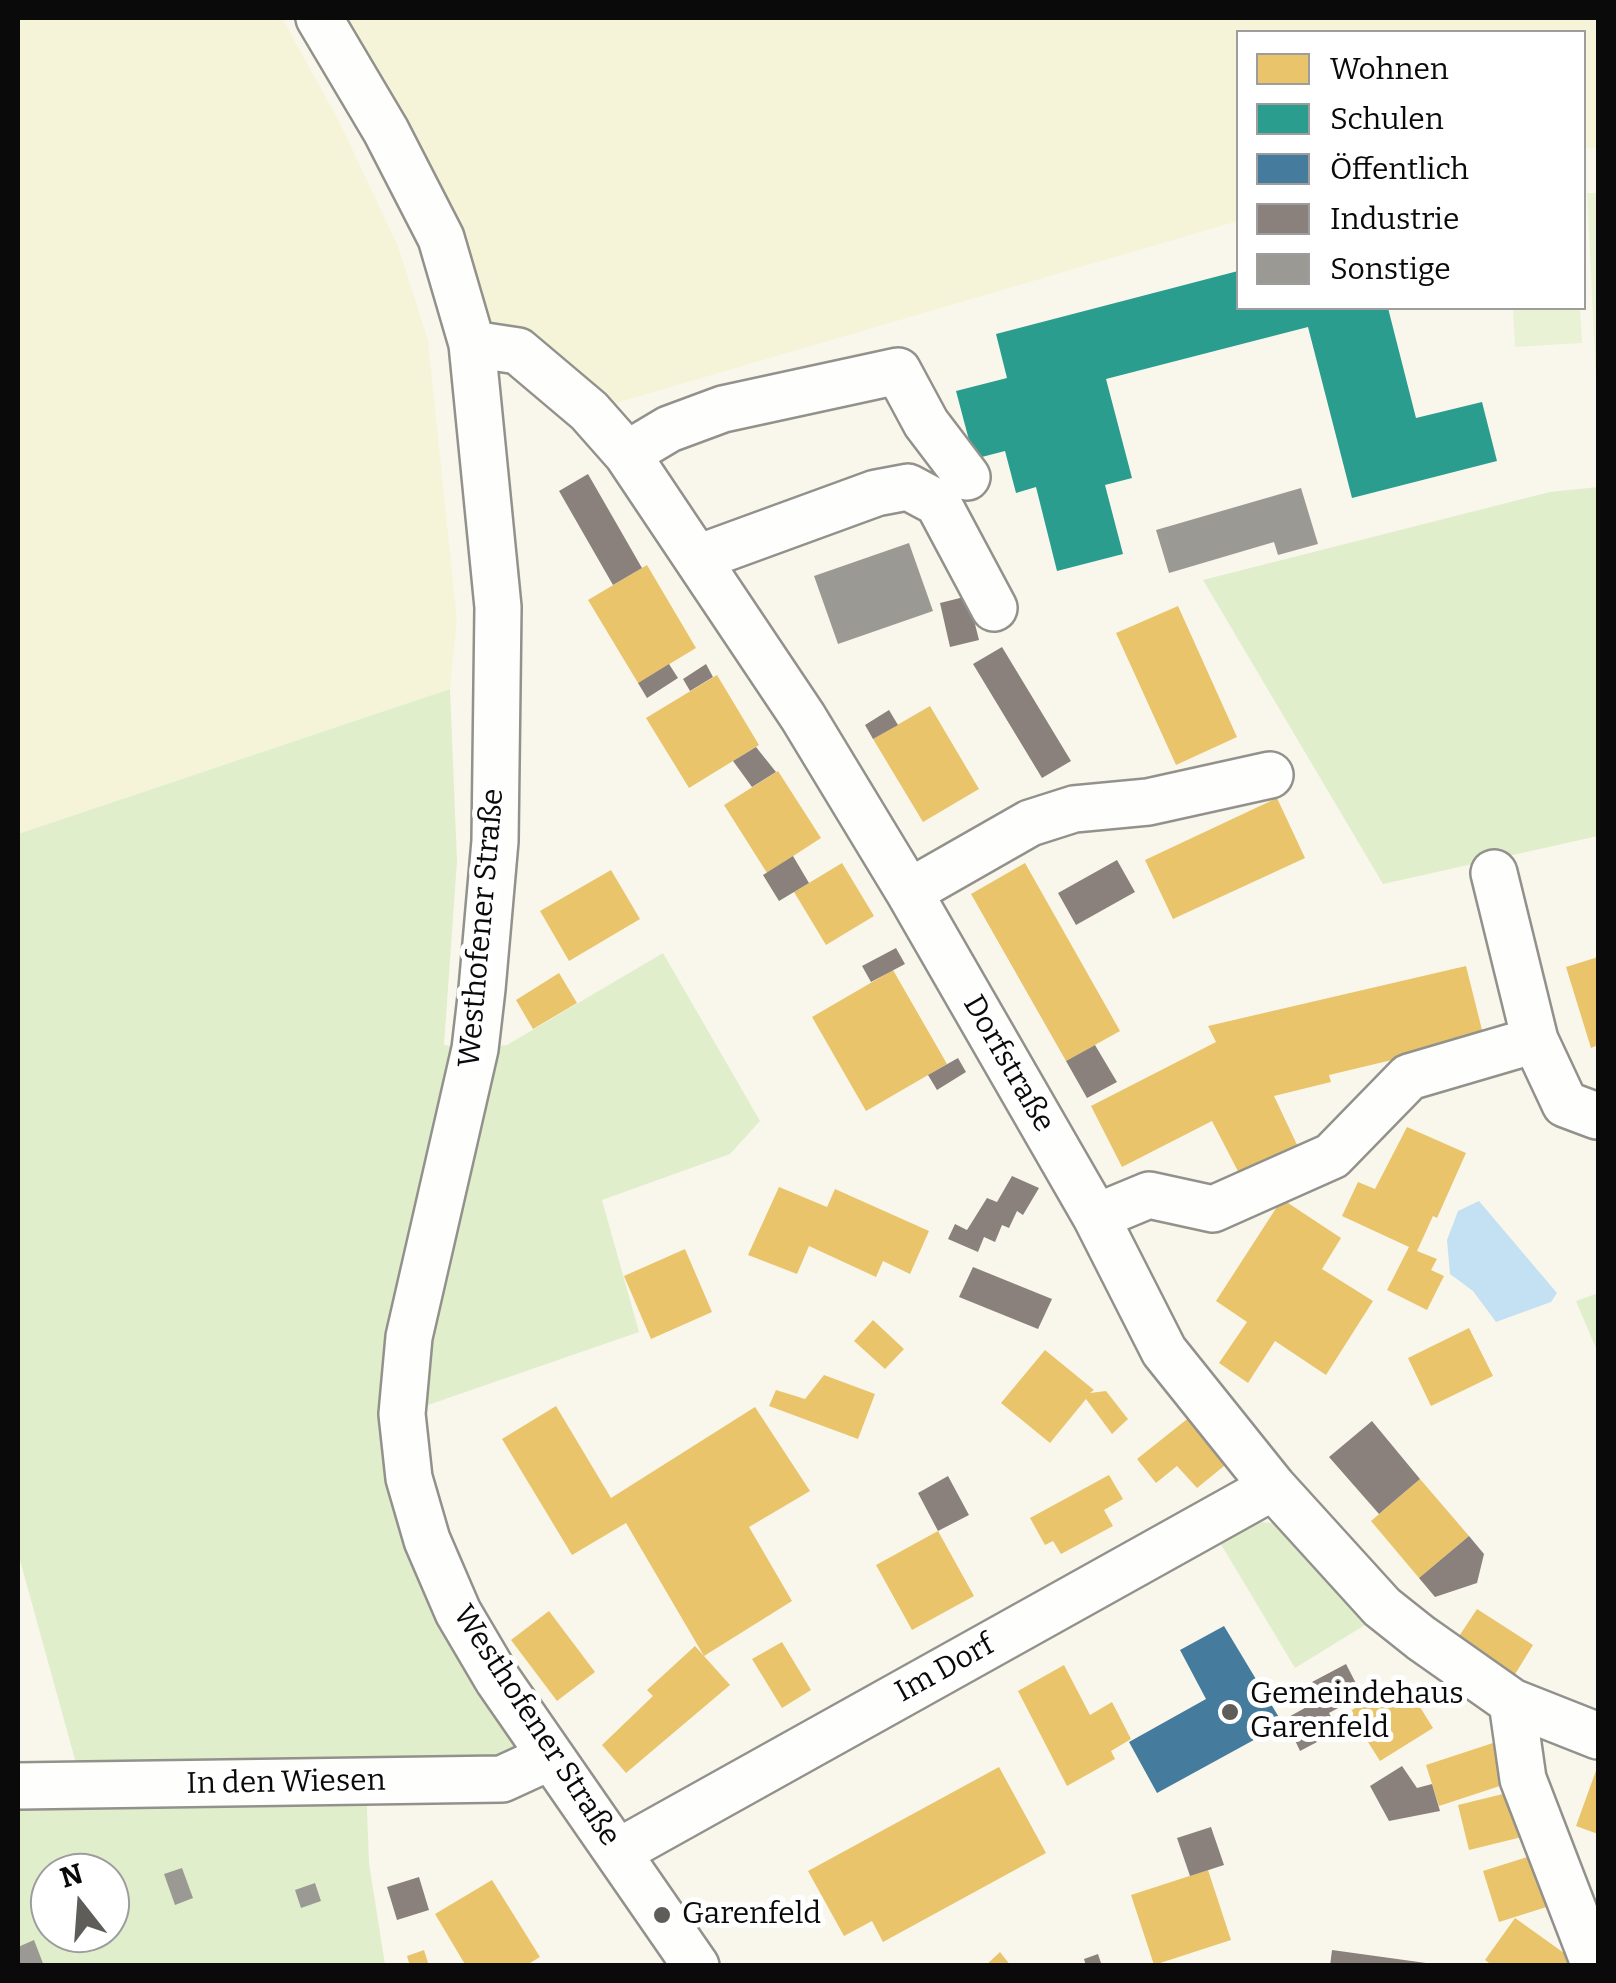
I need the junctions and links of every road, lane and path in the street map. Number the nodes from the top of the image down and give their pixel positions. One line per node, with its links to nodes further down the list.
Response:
1 (319, 18): 2 (street, Westhofener Straße)
2 (472, 344): 3 (street, Dorfstraße); 16 (street, Westhofener Straße)
3 (627, 454): 4 (street); 5 (street, Dorfstraße)
4 (967, 477)
5 (698, 558): 6 (street); 9 (street, Dorfstraße)
6 (994, 608)
7 (1270, 775): 9 (street)
8 (1494, 874): 10 (street)
9 (909, 892): 12 (street, Dorfstraße)
10 (1535, 1040): 11 (street); 12 (street)
11 (1596, 1116)
12 (1096, 1217): 13 (street, Dorfstraße)
13 (1273, 1487): 14 (street, Dorfstraße); 18 (street, Im Dorf)
14 (1512, 1702): 15 (street, Dorfstraße); 20 (street)
15 (1598, 1736)
16 (550, 1756): 17 (street, In den Wiesen); 18 (street, Westhofener Straße)
17 (18, 1786)
18 (618, 1852): 19 (street, Westhofener Straße)
19 (696, 1966)
20 (1594, 1966)

